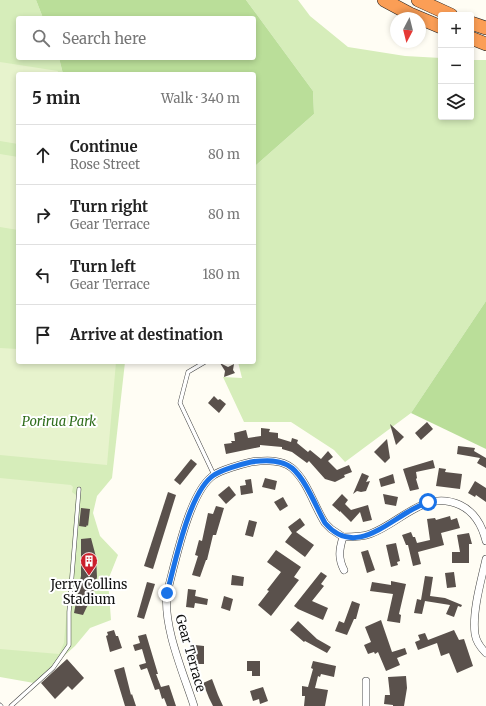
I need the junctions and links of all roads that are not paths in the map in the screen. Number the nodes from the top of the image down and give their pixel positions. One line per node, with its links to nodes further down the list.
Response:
1 (384, 0): 5 (highway)
2 (418, 0): 3 (highway)
3 (445, 12)
4 (474, 24): 6 (highway)
5 (438, 26)
6 (486, 28)
7 (474, 39): 8 (highway)
8 (486, 44)
9 (202, 364): 10 (lane)
10 (214, 475): 12 (street, Gear Terrace); 19 (street, Gear Terrace)
11 (79, 488): 18 (lane)
12 (343, 537): 13 (street); 15 (street)
13 (486, 541)
14 (486, 559): 16 (street)
15 (344, 570)
16 (486, 653)
17 (366, 681): 20 (street)
18 (11, 706)
19 (194, 706)
20 (366, 706)

